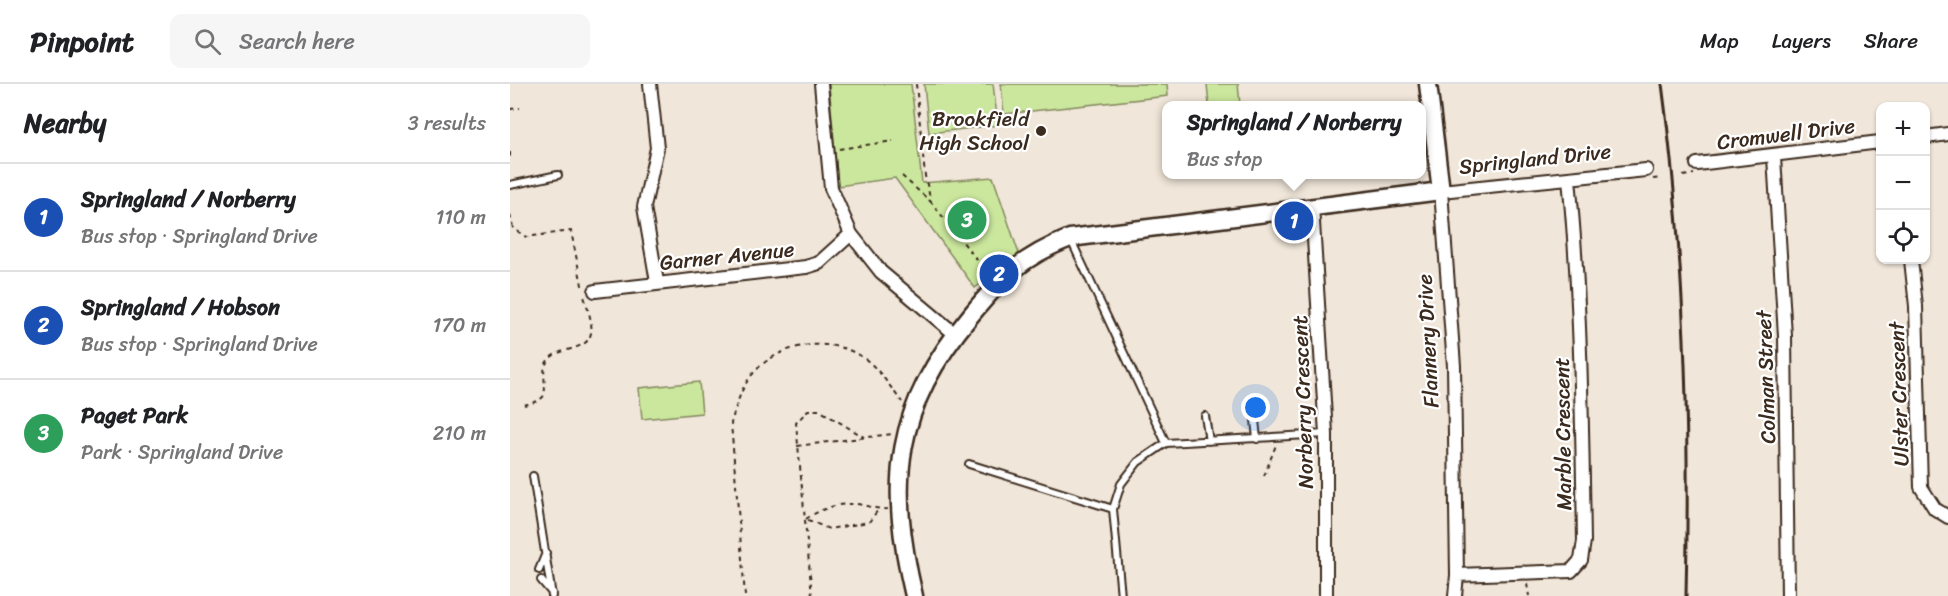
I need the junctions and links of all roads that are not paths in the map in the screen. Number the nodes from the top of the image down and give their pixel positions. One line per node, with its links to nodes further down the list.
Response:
1 (650, 84): 18 (street)
2 (821, 84): 15 (street)
3 (1428, 84): 13 (street, Flannery Drive)
4 (1948, 134): 5 (street)
5 (1930, 136)
6 (1876, 143): 7 (street, Cromwell Drive)
7 (1774, 157): 8 (street, Cromwell Drive); 40 (street, Colman Street)
8 (1697, 164)
9 (1646, 170): 11 (street, Springland Drive)
10 (558, 175): 12 (lane)
11 (1569, 179): 13 (street, Springland Drive); 33 (street, Marble Crescent)
12 (510, 185)
13 (1441, 191): 14 (street, Springland Drive); 33 (street, Flannery Drive)
14 (1312, 206): 16 (street, Springland Drive); 23 (street, Norberry Crescent)
15 (851, 234): 18 (street, Garner Avenue); 20 (street)
16 (1070, 238): 20 (street, Springland Drive); 26 (lane)
17 (1911, 264): 30 (street, Ulster Crescent)
18 (657, 282): 19 (street, Garner Avenue)
19 (595, 291)
20 (955, 334): 36 (street, Springland Drive)
21 (1205, 416): 25 (lane)
22 (1255, 420): 24 (lane)
23 (1326, 434): 24 (lane); 38 (street, Norberry Crescent)
24 (1257, 439): 25 (lane)
25 (1209, 441): 26 (lane)
26 (1166, 443): 29 (lane)
27 (969, 464): 29 (lane)
28 (533, 476): 31 (lane)
29 (1113, 509): 37 (lane)
30 (1948, 517)
31 (546, 553): 32 (lane); 35 (lane)
32 (539, 570)
33 (1457, 575): 39 (street, Flannery Drive)
34 (540, 580): 35 (lane)
35 (552, 595)
36 (914, 596)
37 (1121, 596)
38 (1326, 596)
39 (1455, 596)
40 (1788, 596)

